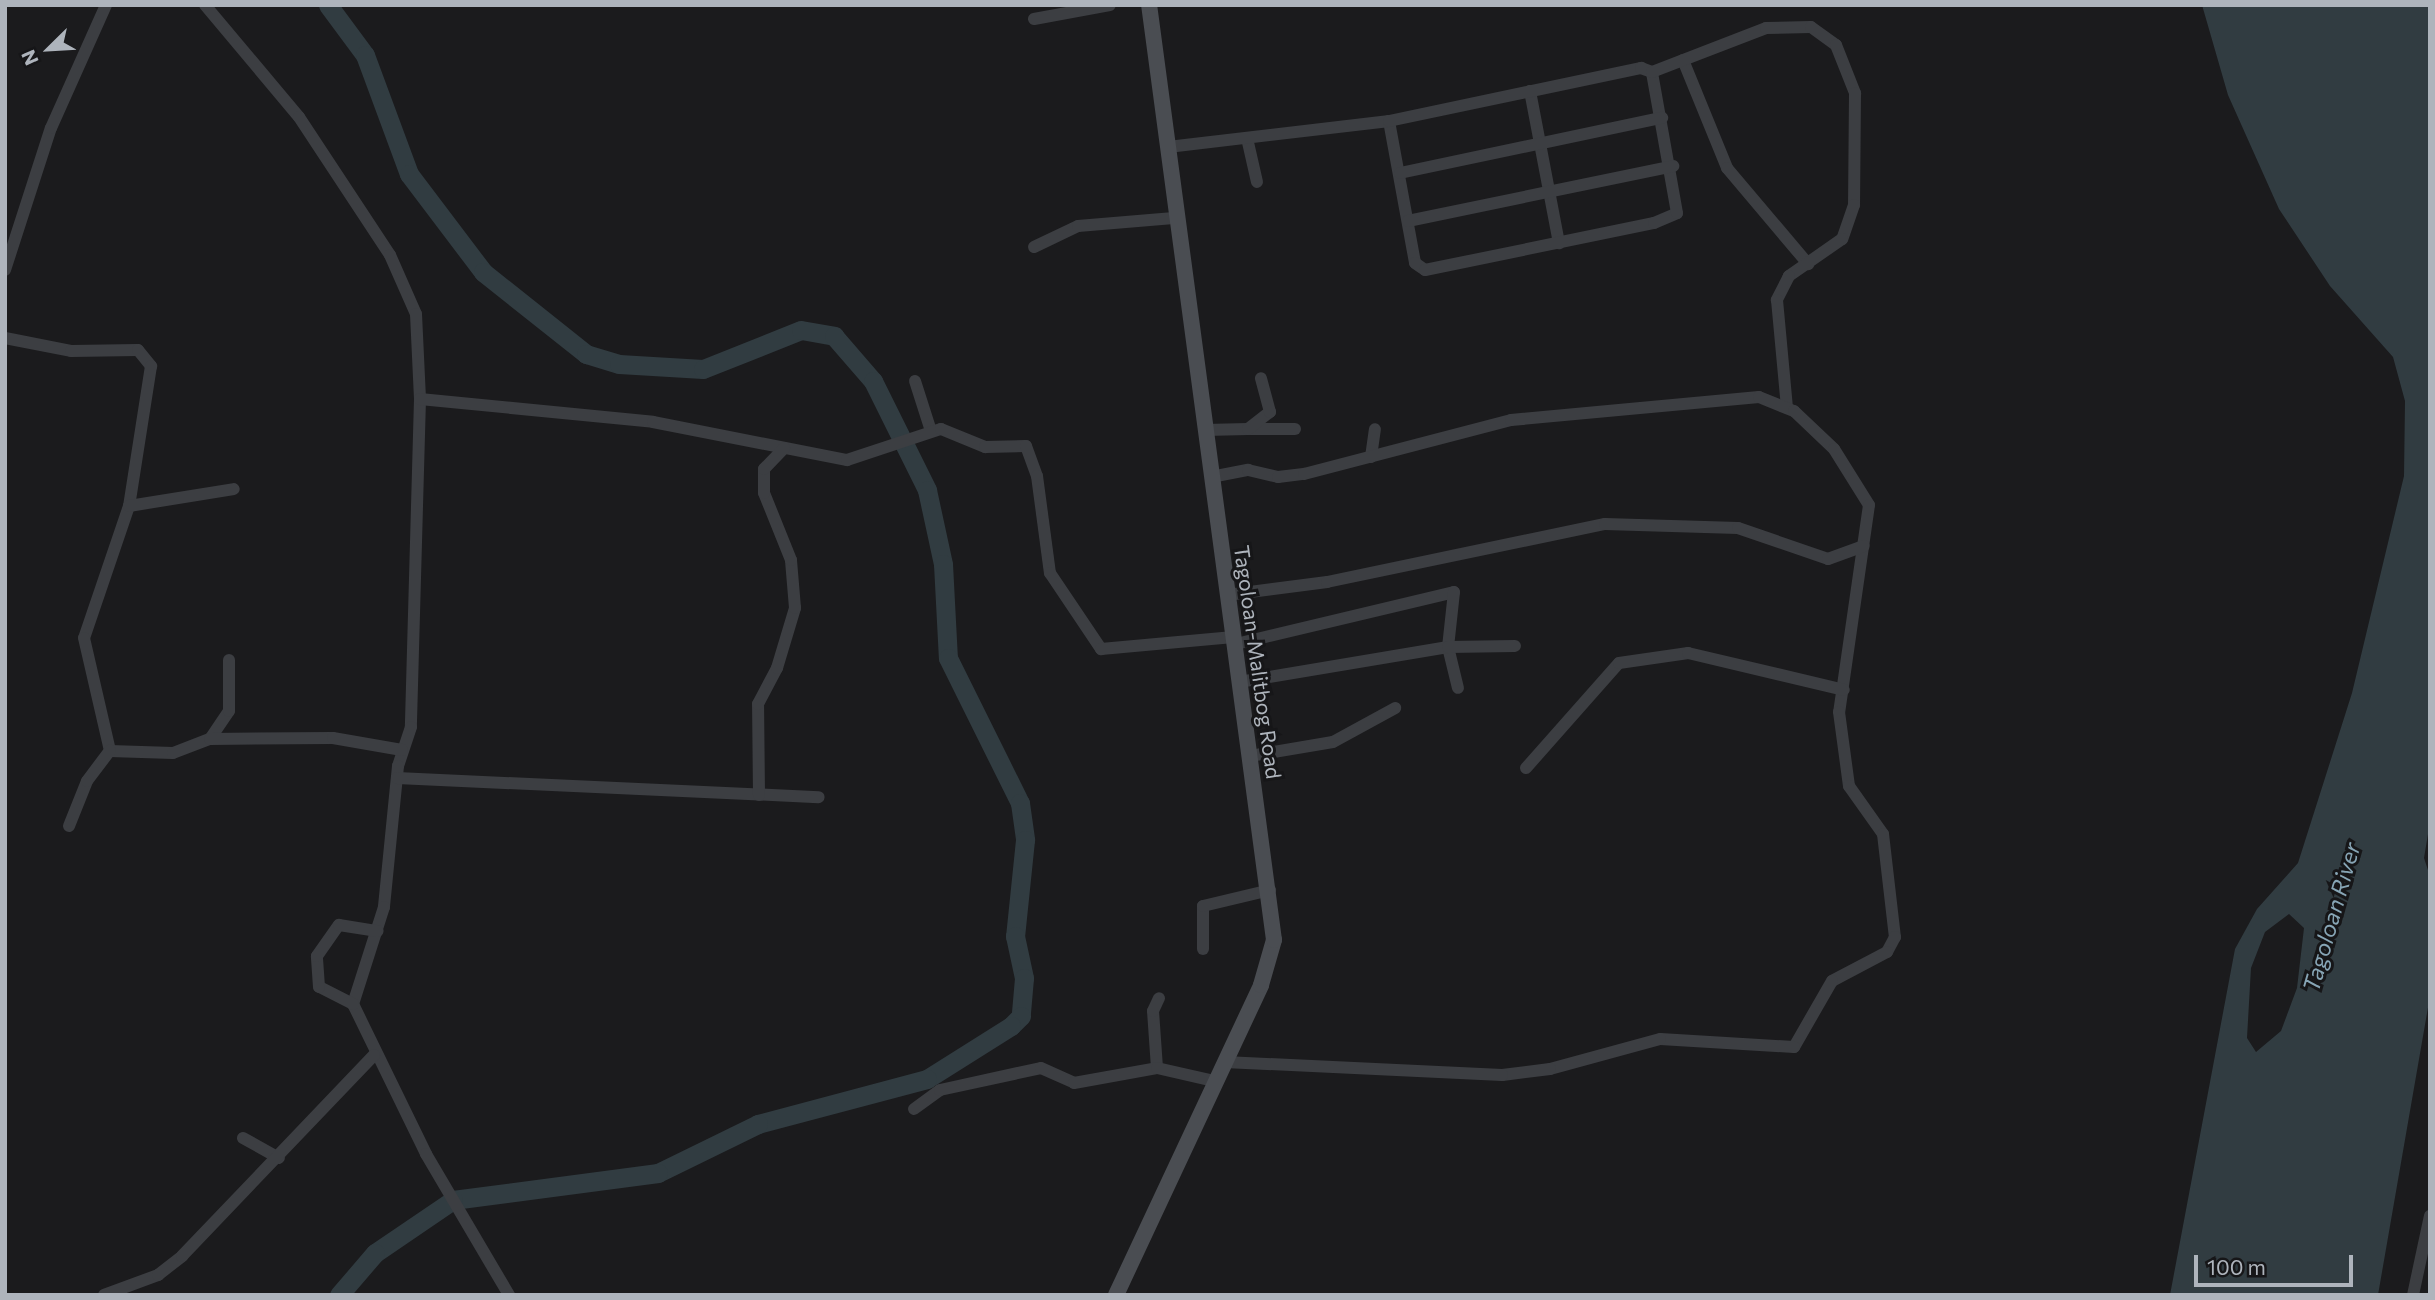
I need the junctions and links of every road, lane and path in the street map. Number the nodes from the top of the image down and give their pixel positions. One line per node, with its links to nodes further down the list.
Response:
1 (106, 5): 23 (street)
2 (205, 5): 27 (street)
3 (1110, 5): 5 (street)
4 (1149, 5): 13 (main road, Tagoloan-Malitbog Road)
5 (1034, 19)
6 (1683, 60): 7 (street); 22 (street); 22 (street)
7 (1652, 72): 8 (street); 9 (street)
8 (1530, 91): 10 (street); 12 (street)
9 (1662, 118): 12 (street); 14 (street)
10 (1389, 121): 11 (street); 15 (street)
11 (1247, 138): 13 (street); 16 (street)
12 (1541, 144): 15 (street); 17 (street)
13 (1168, 147): 18 (main road, Tagoloan-Malitbog Road)
14 (1673, 166): 17 (street); 20 (street)
15 (1400, 173): 19 (street)
16 (1257, 182)
17 (1550, 192): 19 (street); 20 (street)
18 (1174, 218): 21 (street); 32 (main road, Tagoloan-Malitbog Road)
19 (1408, 221): 20 (street)
20 (1559, 243)
21 (1034, 247)
22 (1808, 264): 28 (street)
23 (5, 270)
24 (5, 338): 38 (street)
25 (1261, 378): 29 (street)
26 (915, 381): 33 (street)
27 (420, 399): 34 (street); 50 (street)
28 (1787, 408): 35 (street); 39 (street)
29 (1248, 429): 30 (street); 32 (street)
30 (1295, 429)
31 (1375, 429): 35 (street)
32 (1205, 430): 36 (main road, Tagoloan-Malitbog Road)
33 (932, 431): 34 (street); 41 (street)
34 (784, 448): 55 (street)
35 (1371, 457): 36 (street)
36 (1211, 477): 40 (main road, Tagoloan-Malitbog Road)
37 (234, 489): 38 (street)
38 (129, 506): 51 (street)
39 (1864, 546): 40 (street); 47 (street)
40 (1227, 595): 41 (main road, Tagoloan-Malitbog Road)
41 (1234, 640): 43 (street); 45 (main road, Tagoloan-Malitbog Road)
42 (1516, 646): 43 (street)
43 (1448, 647): 45 (street); 46 (street)
44 (229, 660): 49 (street)
45 (1239, 682): 52 (main road, Tagoloan-Malitbog Road)
46 (1458, 688)
47 (1844, 690): 53 (street); 64 (street)
48 (1395, 708): 52 (street)
49 (210, 739): 50 (street); 51 (street)
50 (402, 750): 54 (street)
51 (110, 751): 57 (street)
52 (1250, 757): 58 (main road, Tagoloan-Malitbog Road)
53 (1527, 768)
54 (397, 778): 55 (street); 59 (street)
55 (759, 795): 56 (street)
56 (819, 797)
57 (69, 826)
58 (1270, 890): 60 (street); 64 (main road, Tagoloan-Malitbog Road)
59 (378, 930): 62 (street); 62 (street)
60 (1203, 949)
61 (1159, 998): 65 (street)
62 (353, 1004): 63 (street)
63 (374, 1055): 69 (street); 72 (street)
64 (1224, 1062): 66 (main road, Tagoloan-Malitbog Road)
65 (1157, 1069): 66 (street); 67 (street)
66 (1214, 1081): 73 (main road, Tagoloan-Malitbog Road)
67 (914, 1109)
68 (243, 1138): 69 (street)
69 (279, 1158): 71 (street)
70 (2430, 1216): 74 (street)
71 (104, 1295)
72 (509, 1295)
73 (1116, 1295)
74 (2413, 1295)

